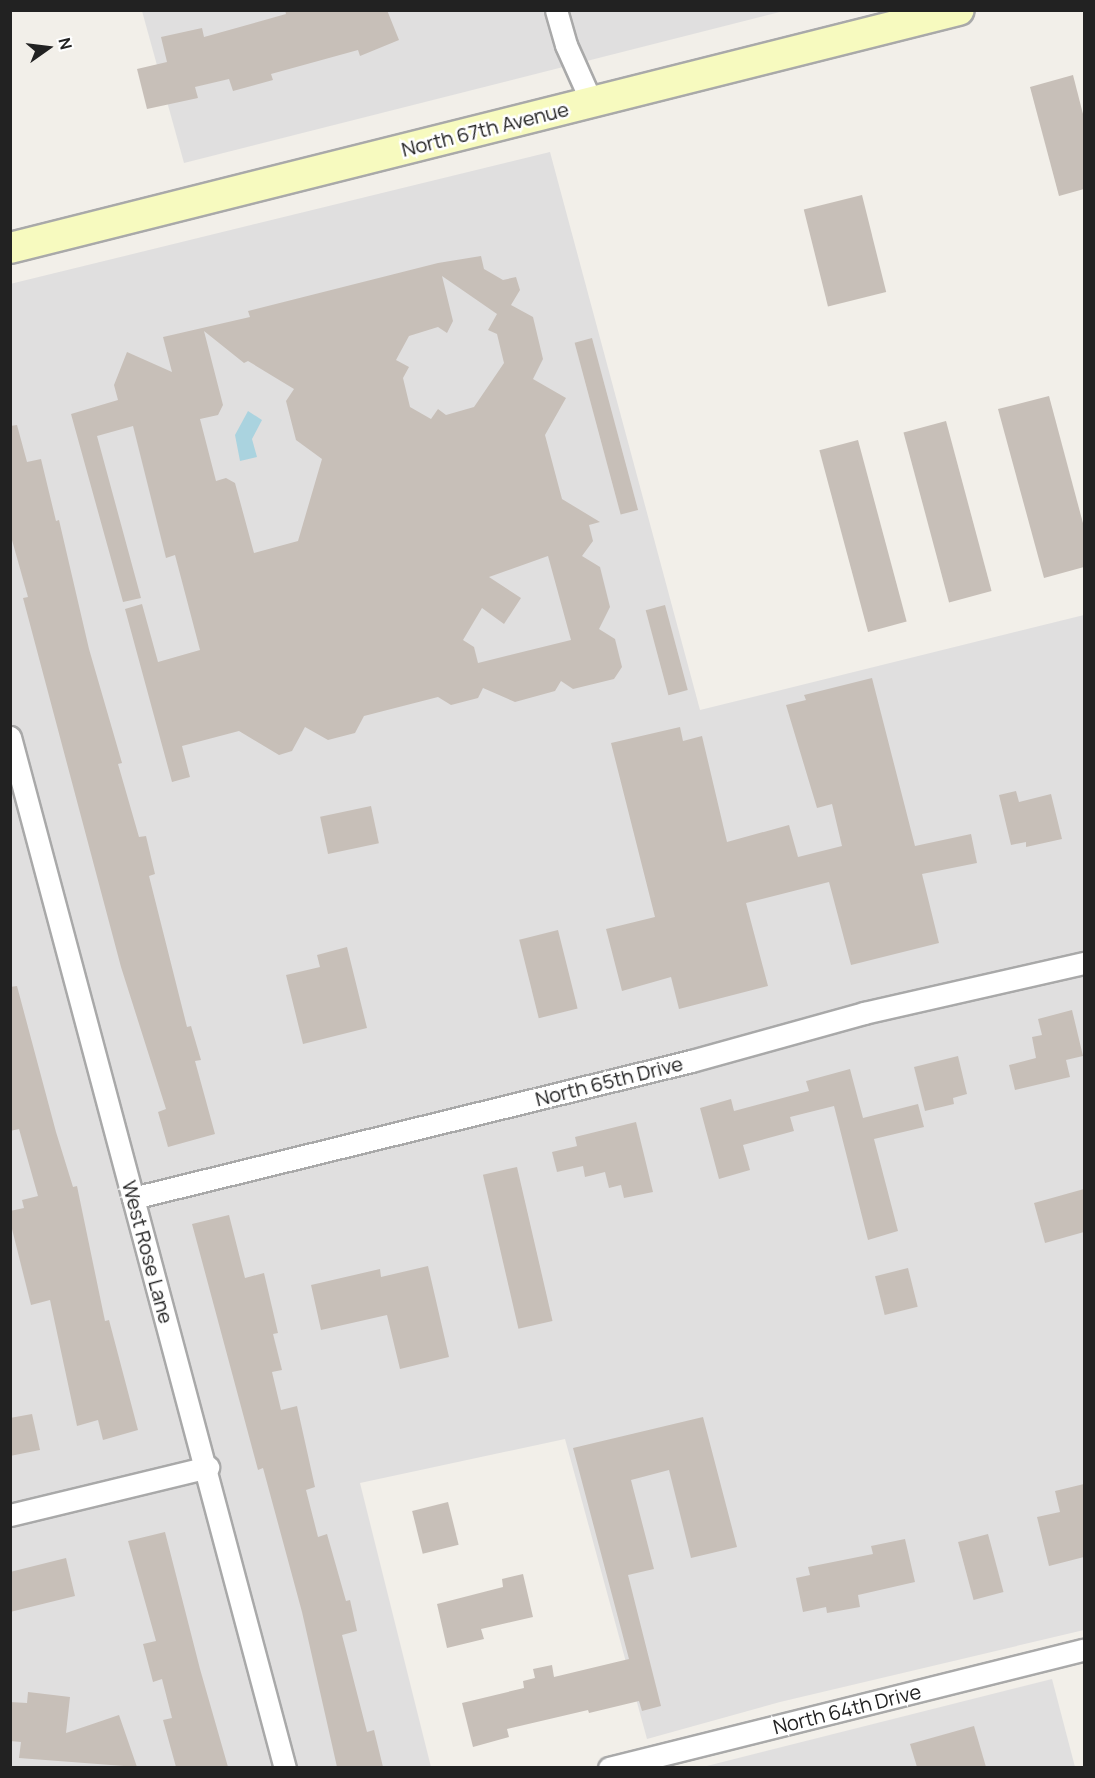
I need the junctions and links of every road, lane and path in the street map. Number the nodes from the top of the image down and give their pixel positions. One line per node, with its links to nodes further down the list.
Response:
1 (556, 10): 3 (street)
2 (959, 10): 3 (main road, North 67th Avenue)
3 (592, 103): 4 (main road, North 67th Avenue)
4 (10, 248)
5 (10, 738): 7 (street, West Rose Lane)
6 (1084, 963): 7 (street, North 65th Drive)
7 (133, 1198): 8 (street, West Rose Lane)
8 (208, 1467): 9 (street); 11 (street, West Rose Lane)
9 (10, 1515)
10 (1084, 1650): 12 (street, North 64th Drive)
11 (285, 1767)
12 (609, 1767)

